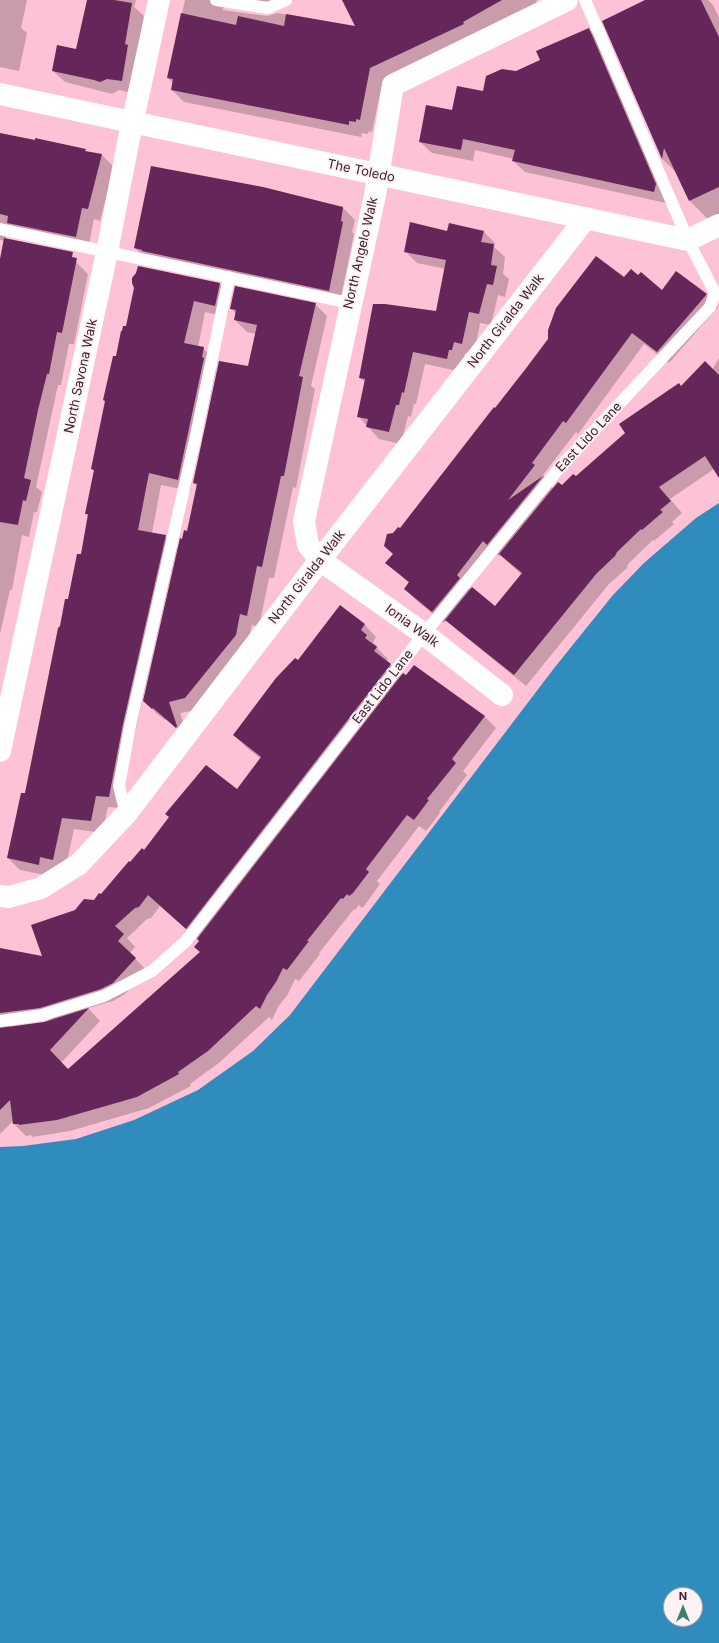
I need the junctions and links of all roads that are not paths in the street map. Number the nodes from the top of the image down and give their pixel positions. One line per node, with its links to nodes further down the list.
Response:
1 (159, 0): 7 (street, North Savona Walk)
2 (216, 0): 3 (lane)
3 (286, 0)
4 (568, 0): 8 (street, North Angelo Walk)
5 (585, 0): 12 (lane, East Lido Lane)
6 (0, 94): 7 (street, The Toledo)
7 (132, 122): 8 (street, The Toledo); 13 (street, North Savona Walk)
8 (378, 174): 9 (street, The Toledo); 15 (street, North Angelo Walk)
9 (586, 218): 12 (street, The Toledo); 16 (street, North Giralda Walk)
10 (719, 225): 12 (street)
11 (0, 229): 13 (lane)
12 (688, 240): 17 (lane, East Lido Lane)
13 (107, 252): 14 (lane); 19 (street, North Savona Walk)
14 (230, 276): 15 (lane); 20 (lane)
15 (350, 303): 16 (street, North Angelo Walk)
16 (320, 560): 17 (street, Ionia Walk); 20 (street, North Giralda Walk)
17 (424, 634): 18 (street, Ionia Walk); 22 (lane, East Lido Lane)
18 (502, 695)
19 (0, 751)
20 (126, 814): 21 (street, North Giralda Walk)
21 (0, 896)
22 (0, 1021)

